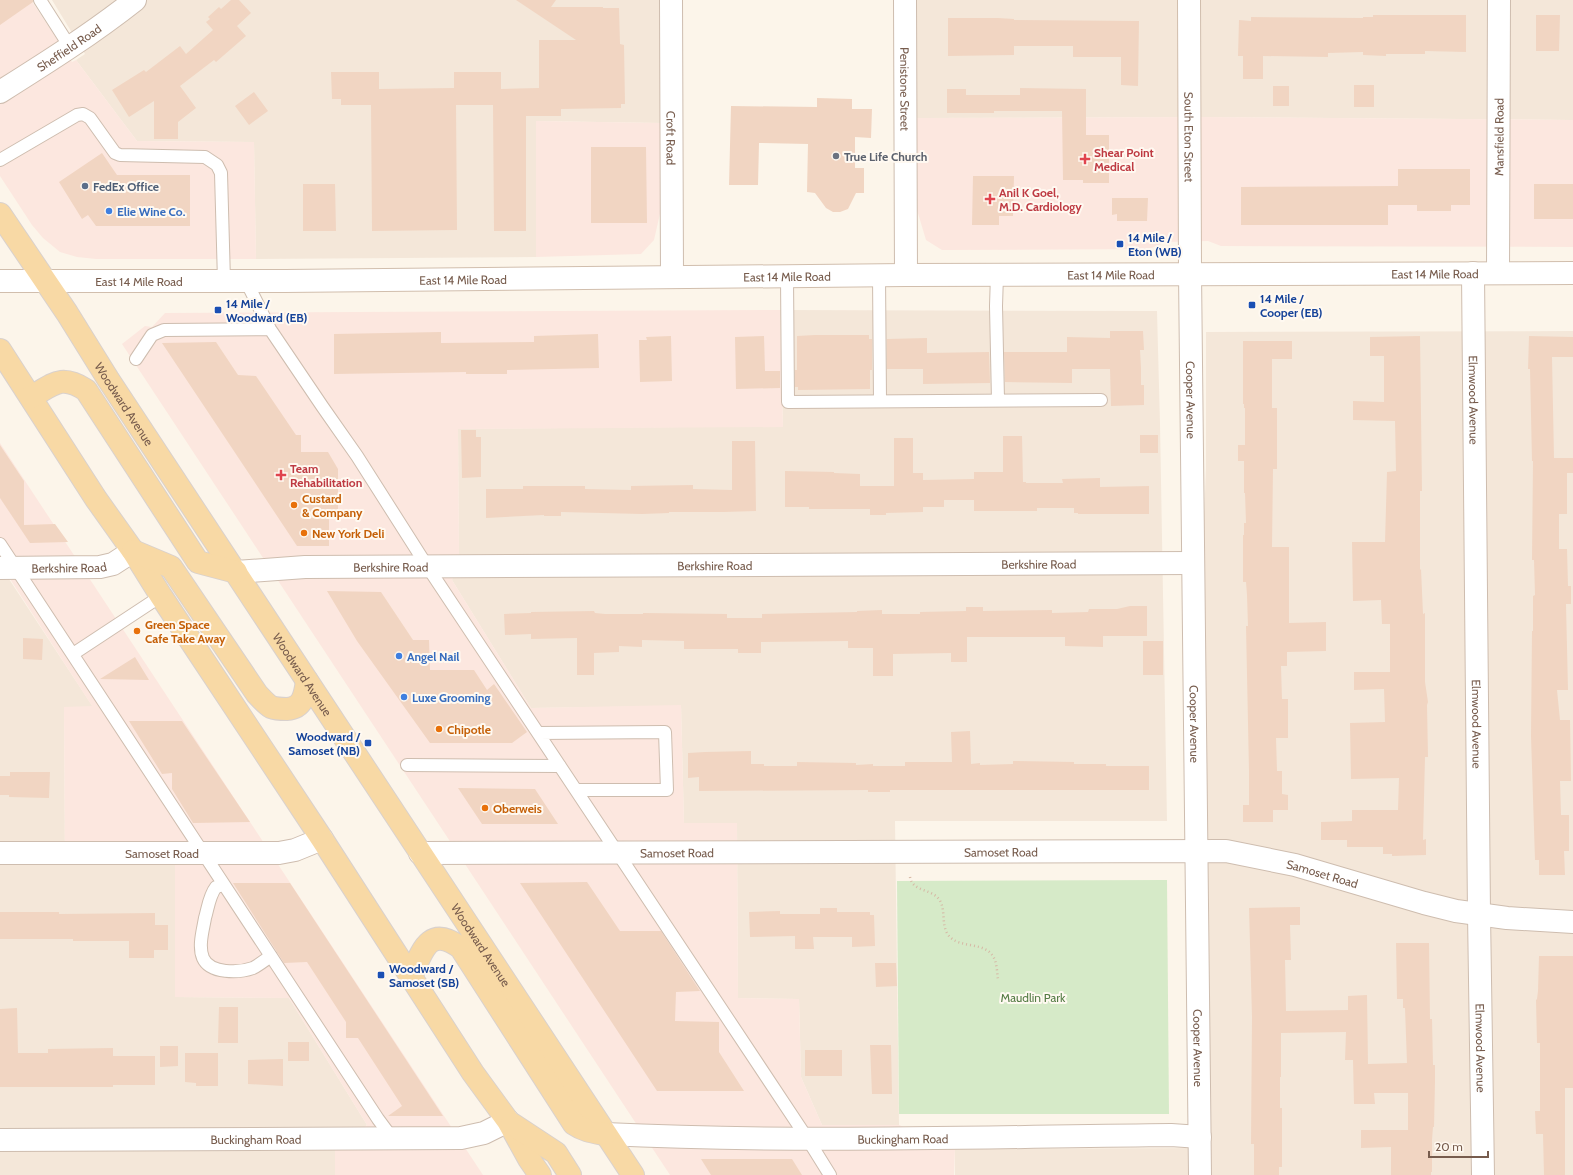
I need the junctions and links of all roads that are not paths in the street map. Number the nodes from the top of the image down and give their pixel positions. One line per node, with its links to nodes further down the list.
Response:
1 (40, 0): 7 (lane)
2 (135, 0): 7 (street, Sheffield Road)
3 (670, 0): 18 (street, Croft Road)
4 (904, 0): 16 (street, Penistone Street)
5 (1190, 0): 11 (street, South Eton Street)
6 (1499, 0): 13 (street, Mansfield Road)
7 (70, 47): 8 (street, Sheffield Road)
8 (0, 92)
9 (0, 160): 22 (lane)
10 (0, 214): 21 (main road, Woodward Avenue)
11 (1190, 273): 12 (street, East 14 Mile Road); 17 (street, East 14 Mile Road); 33 (street, Cooper Avenue)
12 (1473, 273): 13 (street, East 14 Mile Road); 51 (street, Elmwood Avenue)
13 (1498, 273): 14 (street, East 14 Mile Road)
14 (1573, 273)
15 (879, 275): 16 (street, East 14 Mile Road); 19 (street, East 14 Mile Road); 30 (lane)
16 (906, 275): 17 (street, East 14 Mile Road)
17 (997, 275): 28 (lane)
18 (672, 277): 19 (street, East 14 Mile Road); 23 (street, East 14 Mile Road)
19 (787, 277): 30 (lane)
20 (0, 281): 21 (street, East 14 Mile Road)
21 (45, 281): 22 (street, East 14 Mile Road); 36 (main road, Woodward Avenue)
22 (224, 281): 23 (street, East 14 Mile Road)
23 (246, 281): 24 (lane)
24 (270, 329): 26 (lane); 34 (lane)
25 (0, 350): 27 (main road)
26 (136, 359)
27 (31, 397): 32 (main road); 36 (main road)
28 (998, 400): 29 (lane); 30 (lane)
29 (1101, 400)
30 (880, 401)
31 (0, 544): 35 (lane)
32 (134, 551): 35 (street, Berkshire Road); 37 (main road); 39 (main road)
33 (1194, 563): 34 (street, Berkshire Road); 45 (street, Cooper Avenue)
34 (427, 566): 36 (street, Berkshire Road); 40 (lane)
35 (8, 568): 38 (lane)
36 (236, 572): 39 (main road, Woodward Avenue)
37 (161, 596): 38 (lane); 44 (main road)
38 (73, 654): 46 (lane)
39 (307, 681): 49 (main road, Woodward Avenue)
40 (538, 733): 42 (lane); 43 (lane)
41 (407, 765): 42 (lane)
42 (560, 766): 43 (lane)
43 (576, 790): 47 (lane)
44 (322, 839): 46 (street, Samoset Road); 54 (main road)
45 (1196, 850): 47 (street, Samoset Road); 51 (street, Samoset Road); 57 (street, Cooper Avenue)
46 (203, 852): 48 (street, Samoset Road); 50 (lane)
47 (617, 852): 49 (street, Samoset Road); 59 (lane)
48 (0, 853)
49 (420, 853): 56 (main road, Woodward Avenue)
50 (224, 885): 53 (lane); 53 (lane)
51 (1479, 914): 52 (street, Samoset Road); 66 (street, Elmwood Avenue)
52 (1573, 922)
53 (271, 956): 58 (lane)
54 (412, 977): 55 (main road); 56 (main road)
55 (508, 1121): 58 (street, Buckingham Road); 61 (main road); 62 (main road)
56 (605, 1134): 59 (street, Buckingham Road); 63 (main road, Woodward Avenue)
57 (1200, 1137): 59 (street, Buckingham Road); 65 (street, Cooper Avenue)
58 (392, 1138): 60 (street, Buckingham Road)
59 (807, 1138): 64 (lane)
60 (0, 1140)
61 (540, 1175)
62 (570, 1175)
63 (633, 1175)
64 (830, 1175)
65 (1200, 1175)
66 (1483, 1175)

